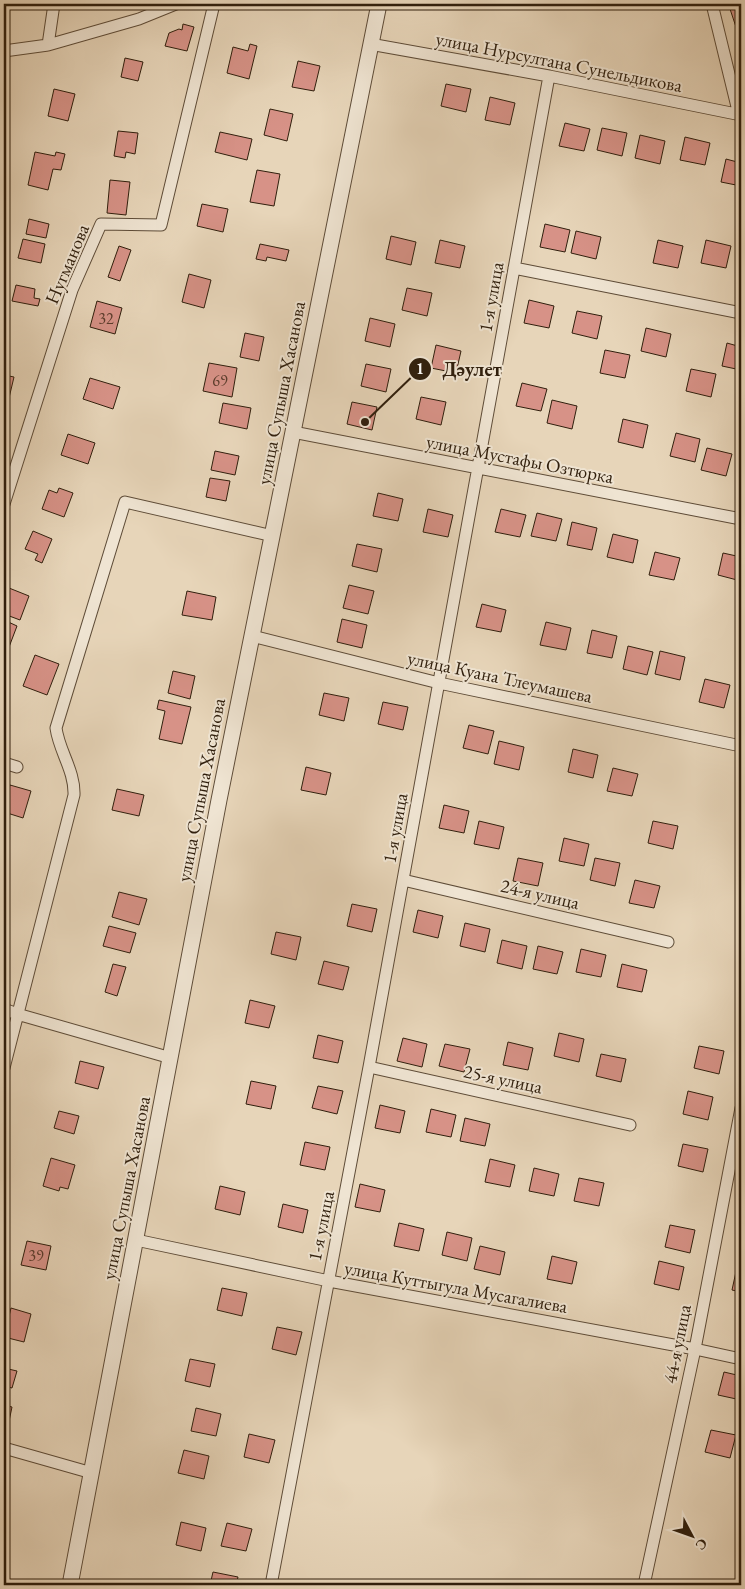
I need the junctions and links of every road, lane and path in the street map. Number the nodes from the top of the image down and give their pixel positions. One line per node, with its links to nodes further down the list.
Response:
1 (54, 4): 7 (street)
2 (176, 4): 7 (street)
3 (214, 4): 15 (street, Нугманова)
4 (379, 4): 6 (street, улица Супыша Хасанова)
5 (712, 4): 10 (street)
6 (370, 44): 9 (street, улица Нурсултана Сунельдикова); 13 (street, улица Супыша Хасанова)
7 (48, 45): 8 (street)
8 (4, 51)
9 (549, 76): 10 (street, улица Нурсултана Сунельдикова); 11 (street, 1-я улица)
10 (740, 115)
11 (514, 268): 12 (street); 14 (street, 1-я улица)
12 (741, 313)
13 (293, 432): 14 (street, улица Мустафы Озтюрка); 17 (street, улица Супыша Хасанова)
14 (477, 468): 16 (street, улица Мустафы Озтюрка); 19 (street, 1-я улица)
15 (4, 504)
16 (741, 520)
17 (273, 536): 18 (street, улица Супыша Хасанова); 26 (street)
18 (252, 636): 19 (street, улица Куана Тлеумашева); 27 (street, улица Супыша Хасанова)
19 (439, 683): 20 (street, улица Куана Тлеумашева); 23 (street, 1-я улица)
20 (741, 746)
21 (4, 764): 22 (street)
22 (17, 767)
23 (403, 880): 24 (street, 24-я улица); 28 (street, 1-я улица)
24 (668, 942)
25 (4, 1009): 26 (street)
26 (17, 1014): 27 (street); 29 (street)
27 (170, 1058): 32 (street, улица Супыша Хасанова)
28 (369, 1067): 31 (street, 25-я улица); 33 (street, 1-я улица)
29 (4, 1068)
30 (741, 1108): 34 (street, 44-я улица)
31 (630, 1124)
32 (136, 1240): 33 (street, улица Куттыгула Мусагалиева); 37 (street, улица Супыша Хасанова)
33 (329, 1281): 34 (street, улица Куттыгула Мусагалиева); 39 (street, 1-я улица)
34 (695, 1349): 35 (street, улица Куттыгула Мусагалиева); 40 (street, 44-я улица)
35 (741, 1359)
36 (4, 1448): 37 (street)
37 (92, 1473): 38 (street, улица Супыша Хасанова)
38 (70, 1585)
39 (271, 1585)
40 (644, 1585)

